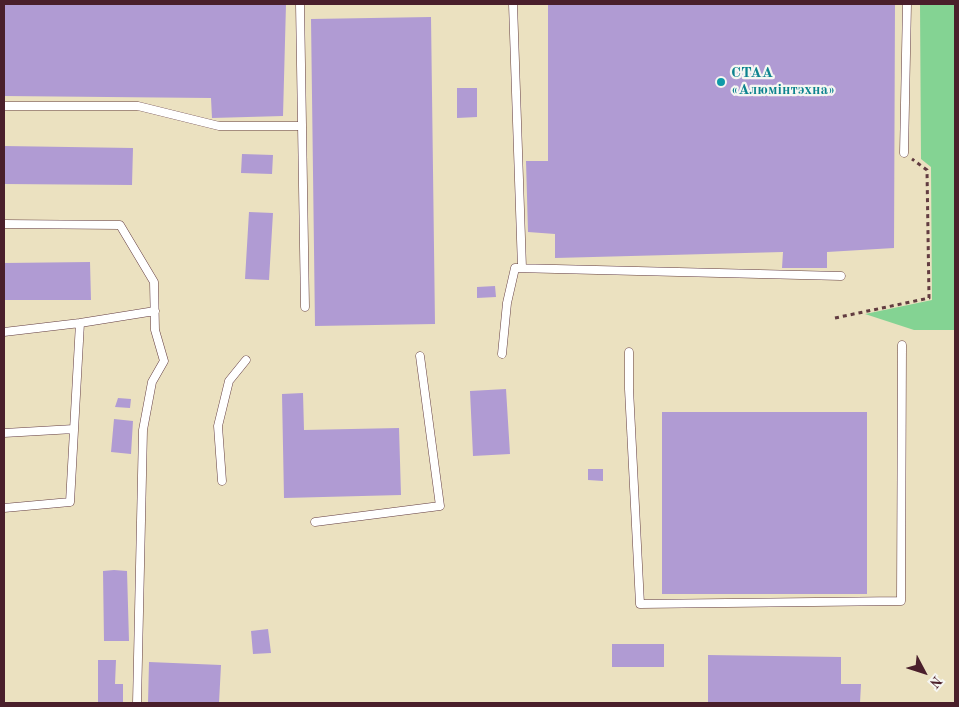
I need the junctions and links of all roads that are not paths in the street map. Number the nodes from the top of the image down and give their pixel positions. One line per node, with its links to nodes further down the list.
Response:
1 (300, 4): 5 (lane)
2 (513, 4): 8 (lane)
3 (907, 4): 6 (lane)
4 (4, 106): 5 (lane)
5 (302, 126): 10 (lane)
6 (904, 153)
7 (4, 224): 11 (lane)
8 (522, 268): 9 (lane); 16 (lane)
9 (841, 276)
10 (305, 307)
11 (155, 311): 12 (lane); 24 (lane)
12 (80, 323): 13 (lane); 19 (lane)
13 (4, 332)
14 (902, 346): 15 (lane)
15 (629, 352)
16 (502, 354)
17 (420, 356): 23 (lane)
18 (246, 360): 21 (lane)
19 (74, 429): 20 (lane); 22 (lane)
20 (4, 433)
21 (222, 481)
22 (4, 508)
23 (316, 522)
24 (137, 703)

